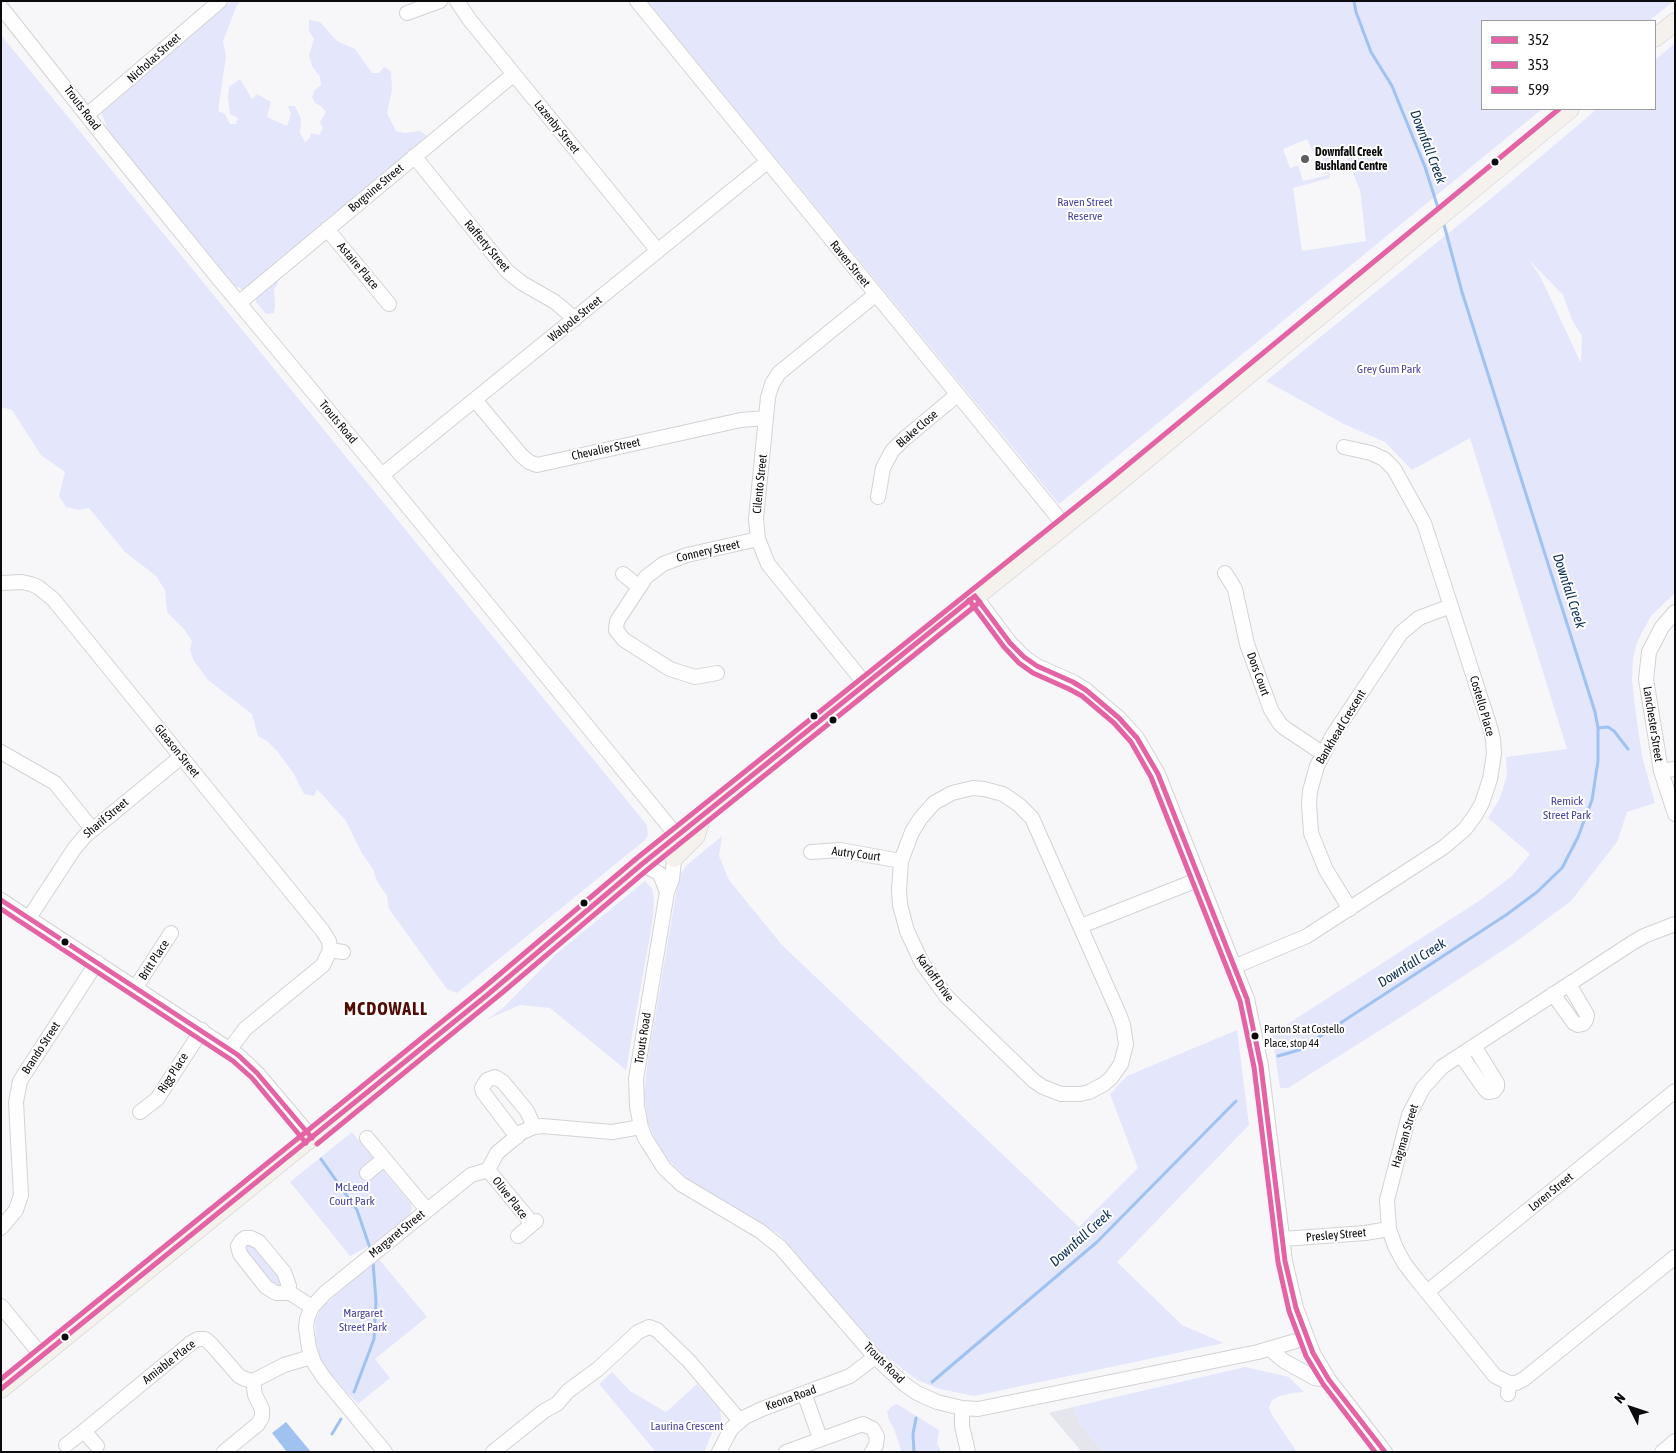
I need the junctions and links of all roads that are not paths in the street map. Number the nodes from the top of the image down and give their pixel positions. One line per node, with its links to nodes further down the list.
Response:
1 (220, 1): 11 (street, Nicholas Street)
2 (440, 1): 6 (street)
3 (457, 1): 9 (street, Lazenby Street)
4 (637, 1): 13 (street, Raven Street)
5 (1, 7): 11 (street, Trouts Road)
6 (407, 13)
7 (1675, 22): 8 (main road)
8 (1656, 37)
9 (514, 74): 12 (street, Borgnine Street); 15 (street, Lazenby Street)
10 (1569, 110): 26 (main road)
11 (87, 115): 17 (street, Trouts Road)
12 (414, 156): 14 (street, Borgnine Street); 19 (street, Rafferty Street)
13 (767, 162): 15 (street, Walpole Street); 16 (street, Raven Street)
14 (327, 229): 17 (street, Borgnine Street); 18 (street, Astaire Place)
15 (658, 251): 19 (street, Walpole Street)
16 (875, 295): 20 (street, Raven Street); 22 (street, Cilento Street)
17 (240, 302): 24 (street, Trouts Road)
18 (389, 304)
19 (575, 319): 21 (street, Walpole Street)
20 (957, 395): 25 (street, Blake Close); 26 (street, Raven Street)
21 (475, 400): 22 (street, Chevalier Street); 24 (street, Walpole Street)
22 (766, 418): 27 (street, Cilento Street)
23 (1344, 447): 33 (street, Costello Place)
24 (382, 475): 43 (street, Trouts Road)
25 (878, 497)
26 (1064, 526): 32 (main road)
27 (758, 539): 31 (street, Connery Street); 36 (street, Cilento Street)
28 (1225, 573): 38 (street, Dors Court)
29 (623, 574): 31 (street)
30 (1, 582): 39 (street, Gleason Street)
31 (639, 587): 35 (street, Connery Street)
32 (975, 596): 36 (main road); 47 (street)
33 (1451, 606): 38 (street, Bankhead Crescent); 50 (street, Costello Place)
34 (1675, 612): 40 (street, Lanchester Street)
35 (717, 673)
36 (866, 685): 43 (main road)
37 (1, 752): 42 (street)
38 (1322, 754): 50 (street, Bankhead Crescent)
39 (182, 757): 42 (street, Sharif Street); 62 (street, Gleason Street)
40 (1668, 770): 41 (street, Lanchester Street)
41 (1675, 814)
42 (92, 829): 51 (street, Sharif Street)
43 (673, 845): 46 (main road); 48 (street, Trouts Road)
44 (811, 852): 45 (street, Autry Court)
45 (901, 861): 53 (street, Karloff Drive); 53 (street, Karloff Drive)
46 (642, 864): 48 (street); 69 (main road)
47 (1200, 879): 53 (street); 56 (street)
48 (667, 892): 67 (street, Trouts Road)
49 (1, 900): 51 (street)
50 (1350, 909): 56 (street, Costello Place)
51 (29, 918): 55 (street)
52 (1675, 924): 57 (street, Hagman Street)
53 (1081, 926)
54 (171, 933): 58 (street, Britt Place)
55 (97, 962): 58 (street); 75 (street, Brando Street)
56 (1236, 966): 78 (street)
57 (1569, 984): 59 (street, Hagman Street); 59 (street)
58 (136, 987): 60 (street)
59 (1553, 994): 61 (street, Hagman Street)
60 (202, 1030): 62 (street); 65 (street, Rigg Place)
61 (1474, 1046): 63 (street, Hagman Street); 63 (street)
62 (230, 1049): 69 (street)
63 (1461, 1055): 76 (street, Hagman Street)
64 (1675, 1091): 81 (street, Loren Street)
65 (140, 1112)
66 (534, 1127): 67 (street); 68 (street); 68 (street)
67 (641, 1127): 88 (street, Trouts Road)
68 (517, 1137): 72 (street)
69 (312, 1138): 86 (main road)
70 (367, 1138): 71 (street)
71 (384, 1159): 73 (street); 74 (street)
72 (488, 1170): 74 (street, Margaret Street); 77 (street, Olive Place)
73 (367, 1173)
74 (427, 1210): 83 (street, Margaret Street)
75 (1, 1228)
76 (1389, 1229): 78 (street, Presley Street); 81 (street, Hagman Street)
77 (518, 1236)
78 (1283, 1239): 84 (street)
79 (1675, 1257): 81 (street, Hagman Street)
80 (287, 1291): 83 (street)
81 (1427, 1292)
82 (1, 1306): 86 (street)
83 (312, 1306): 87 (street)
84 (1306, 1338): 85 (street, Trouts Road); 89 (street)
85 (1270, 1349): 89 (street); 93 (street, Trouts Road)
86 (42, 1356): 91 (main road)
87 (311, 1356): 90 (street); 101 (street)
88 (875, 1356): 92 (street, Keona Road); 93 (street, Trouts Road)
89 (1328, 1380): 107 (street)
90 (253, 1381): 95 (street, Amiable Place); 100 (street)
91 (1, 1390)
92 (804, 1393): 94 (street, Keona Road); 96 (street)
93 (962, 1408): 106 (street)
94 (740, 1421): 102 (street); 103 (street, Keona Road)
95 (84, 1431): 98 (street, Amiable Place); 99 (street)
96 (820, 1438): 104 (street); 105 (street)
97 (1675, 1442): 108 (street)
98 (66, 1445)
99 (97, 1446)
100 (224, 1452)
101 (385, 1452)
102 (493, 1452)
103 (720, 1452)
104 (786, 1452)
105 (872, 1452)
106 (968, 1452)
107 (1385, 1452)
108 (1662, 1452)

